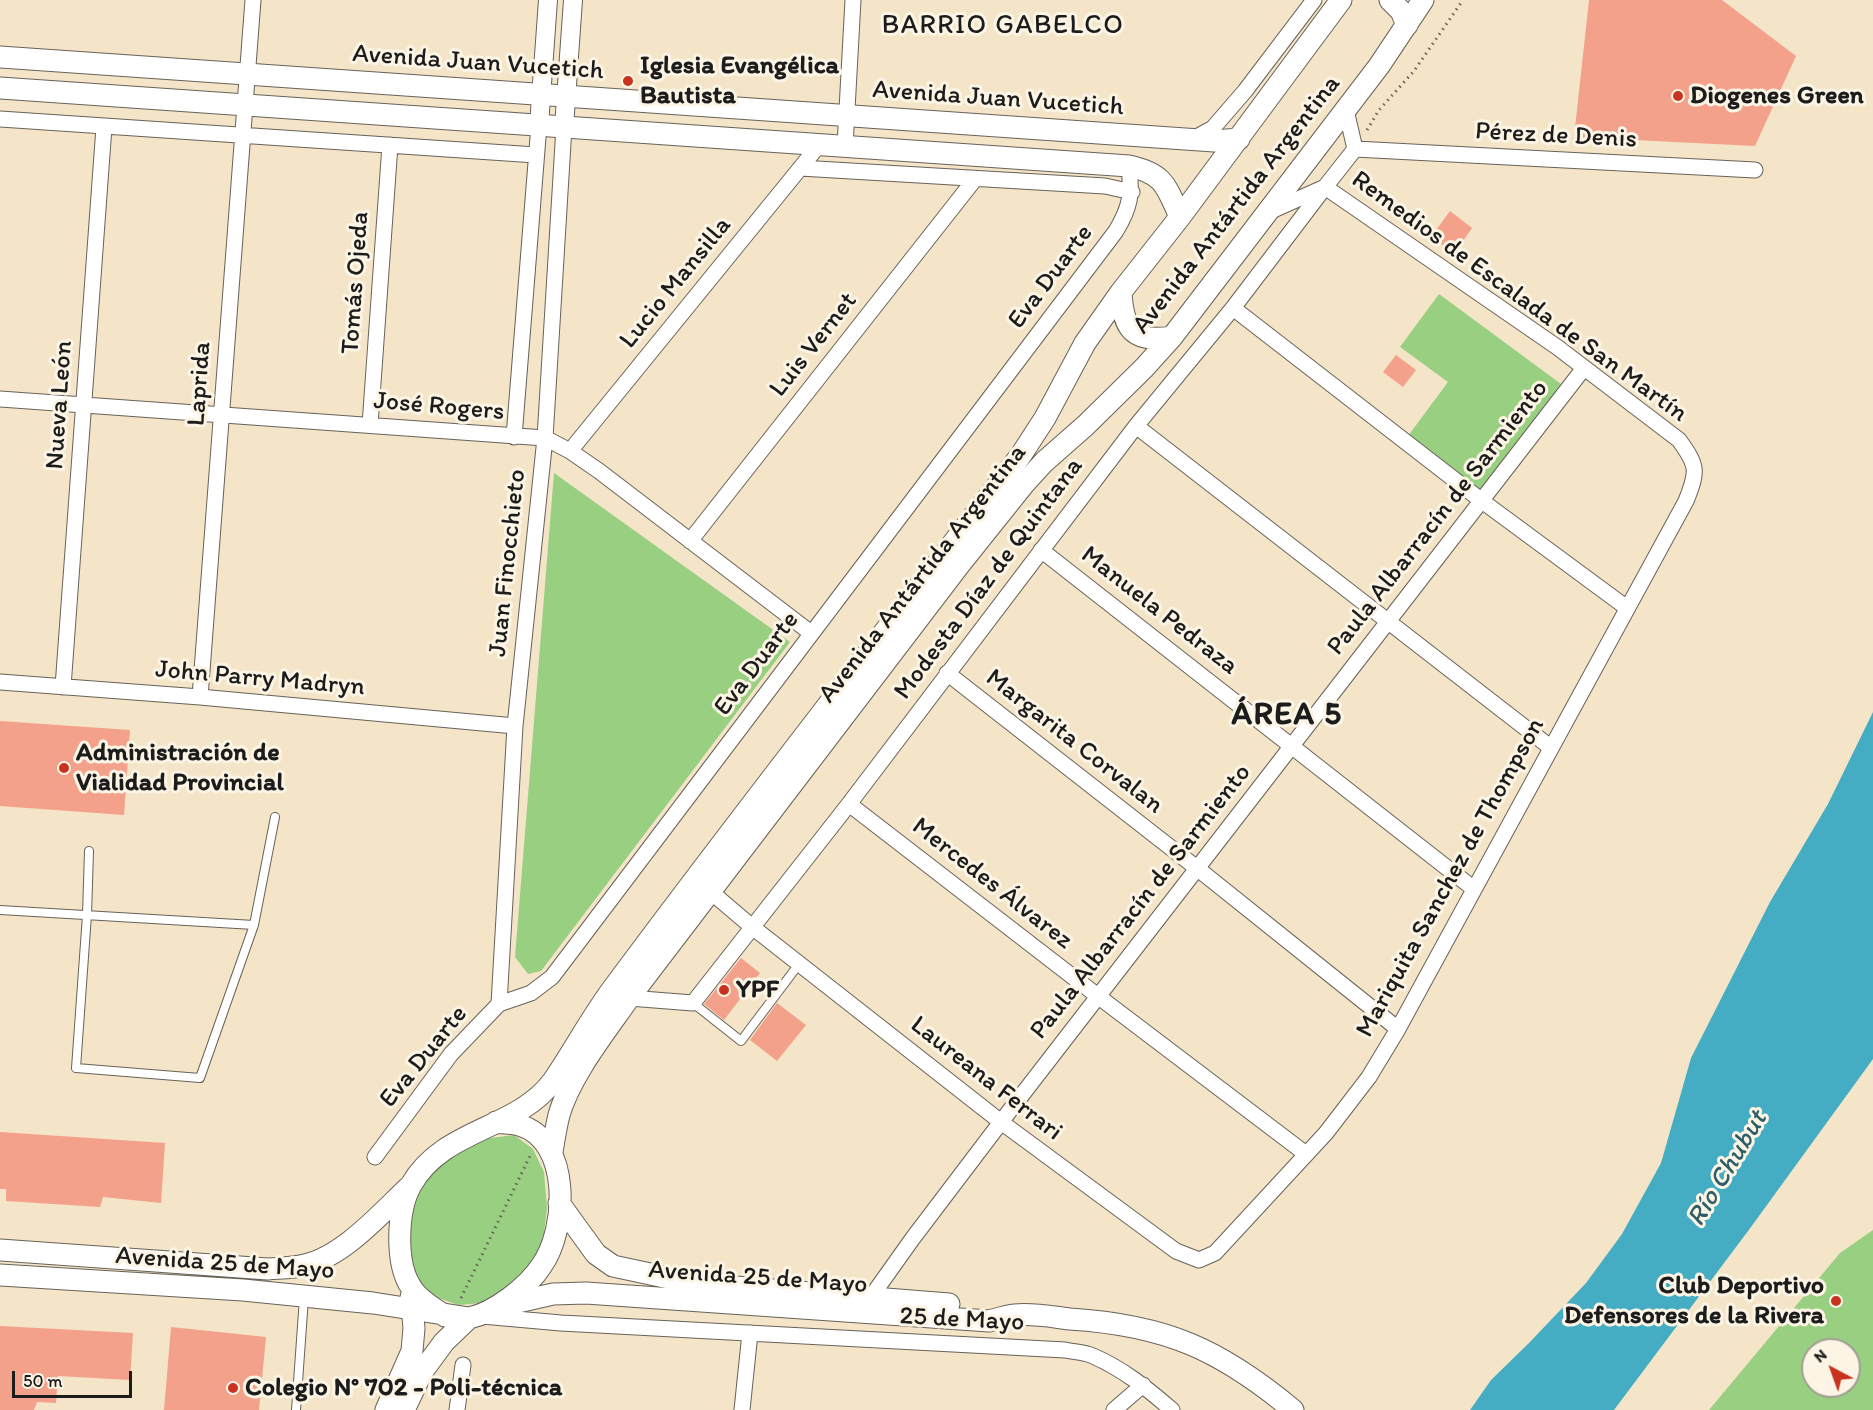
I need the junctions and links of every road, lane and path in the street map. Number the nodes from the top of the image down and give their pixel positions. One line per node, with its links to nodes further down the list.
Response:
1 (253, 0): 12 (street, Laprida)
2 (548, 0): 14 (street)
3 (573, 0): 15 (street)
4 (853, 0): 18 (street)
5 (1314, 0): 24 (street)
6 (1341, 0): 25 (main road, Avenida Antártida Argentina)
7 (1390, 0): 10 (main road)
8 (1423, 0): 10 (main road, Avenida Antártida Argentina)
9 (1463, 0): 29 (path)
10 (1407, 25): 17 (main road, Avenida Antártida Argentina)
11 (0, 57): 12 (main road, Avenida Juan Vucetich)
12 (248, 74): 14 (main road, Avenida Juan Vucetich); 16 (street, Laprida)
13 (0, 88): 16 (main road)
14 (541, 95): 15 (main road, Avenida Juan Vucetich); 20 (street)
15 (566, 97): 18 (main road, Avenida Juan Vucetich); 22 (street)
16 (245, 105): 20 (main road); 23 (street, Laprida)
17 (1346, 110): 29 (street); 37 (main road, Avenida Antártida Argentina)
18 (846, 116): 24 (main road, Avenida Juan Vucetich); 28 (street)
19 (0, 119): 21 (street)
20 (539, 125): 22 (main road); 30 (street, Juan Finocchieto)
21 (104, 127): 23 (street); 44 (street, Nueva León)
22 (564, 127): 27 (main road); 49 (street, Juan Finocchieto)
23 (243, 134): 26 (street); 45 (street, Laprida)
24 (1193, 139): 25 (main road, Avenida Juan Vucetich)
25 (1239, 139): 38 (main road, Avenida Antártida Argentina)
26 (390, 145): 30 (street); 46 (street, Tomás Ojeda)
27 (819, 145): 28 (main road); 32 (street, Lucio Mansilla)
28 (845, 146): 31 (main road)
29 (1355, 149): 33 (street, Pérez de Denis); 35 (street, Modesta Díaz de Quintana)
30 (536, 155): 48 (street, Juan Finocchieto)
31 (1130, 166): 36 (street, Eva Duarte); 38 (main road)
32 (800, 168): 34 (street); 50 (street, Lucio Mansilla)
33 (1755, 170)
34 (975, 179): 36 (street); 53 (street, Luis Vernet)
35 (1325, 187): 37 (street); 40 (street, Modesta Díaz de Quintana); 42 (street, Remedios de Escalada de San Martín)
36 (1132, 192): 57 (street, Eva Duarte)
37 (1267, 213): 41 (main road, Avenida Antártida Argentina)
38 (1180, 217): 39 (main road, Avenida Antártida Argentina)
39 (1121, 292): 41 (main road); 81 (main road, Avenida Antártida Argentina)
40 (1233, 308): 47 (street, Modesta Díaz de Quintana); 52 (street)
41 (1172, 337): 70 (main road, Avenida Antártida Argentina)
42 (1584, 368): 51 (street, Remedios de Escalada de San Martín); 52 (street, Paula Albarracín de Sarmiento)
43 (0, 399): 44 (street, José Rogers)
44 (84, 404): 45 (street, José Rogers); 60 (street, Nueva León)
45 (222, 414): 46 (street, José Rogers); 61 (street, Laprida)
46 (370, 425): 48 (street, José Rogers)
47 (1136, 426): 54 (street, Modesta Díaz de Quintana); 56 (street)
48 (514, 437): 49 (street, José Rogers)
49 (544, 438): 50 (street, José Rogers); 62 (street, Juan Finocchieto)
50 (570, 451): 53 (street, José Rogers)
51 (1694, 480): 55 (street, Mariquita Sanchez de Thompson)
52 (1482, 501): 55 (street); 56 (street, Paula Albarracín de Sarmiento)
53 (690, 541): 57 (street, José Rogers)
54 (1041, 550): 58 (street, Modesta Díaz de Quintana); 63 (street, Manuela Pedraza)
55 (1627, 608): 64 (street, Mariquita Sanchez de Thompson)
56 (1389, 621): 63 (street, Paula Albarracín de Sarmiento); 64 (street)
57 (811, 633): 79 (street, Eva Duarte)
58 (946, 673): 65 (street, Modesta Díaz de Quintana); 68 (street, Margarita Corvalan)
59 (0, 682): 60 (street, John Parry Madryn)
60 (63, 687): 61 (street, John Parry Madryn)
61 (200, 696): 62 (street, John Parry Madryn)
62 (515, 726): 79 (street, Juan Finocchieto)
63 (1293, 745): 68 (street, Paula Albarracín de Sarmiento); 69 (street, Manuela Pedraza)
64 (1550, 747): 69 (street, Mariquita Sanchez de Thompson)
65 (849, 804): 74 (street, Modesta Díaz de Quintana); 77 (street, Mercedes Álvarez)
66 (275, 817): 73 (lane)
67 (88, 851): 72 (lane)
68 (1198, 869): 77 (street, Paula Albarracín de Sarmiento); 80 (street, Margarita Corvalan)
69 (1474, 889): 80 (street, Mariquita Sanchez de Thompson)
70 (711, 892): 74 (street, Laureana Ferrari); 76 (main road, Avenida Antártida Argentina)
71 (0, 910): 72 (lane)
72 (87, 915): 73 (lane); 73 (lane)
73 (254, 925)
74 (751, 926): 75 (street, Laureana Ferrari); 78 (street, Modesta Díaz de Quintana)
75 (799, 964): 78 (lane); 82 (street, Laureana Ferrari)
76 (629, 998): 78 (street); 83 (main road, Avenida Antártida Argentina)
77 (1099, 998): 82 (street, Paula Albarracín de Sarmiento); 84 (street, Mercedes Álvarez)
78 (693, 1002)
79 (499, 1004): 85 (street, Eva Duarte)
80 (1398, 1029): 84 (street, Mariquita Sanchez de Thompson)
81 (496, 1122): 83 (main road); 86 (main road, Avenida Antártida Argentina)
82 (1002, 1122): 89 (street, Laureana Ferrari); 93 (street, Paula Albarracín de Sarmiento)
83 (546, 1144): 87 (main road); 95 (path)
84 (1306, 1154): 89 (street, Mariquita Sanchez de Thompson)
85 (375, 1157)
86 (410, 1186): 88 (main road, Avenida 25 de Mayo); 91 (main road)
87 (559, 1203): 93 (main road, Avenida 25 de Mayo); 95 (main road)
88 (0, 1250)
89 (1199, 1260)
90 (0, 1275): 92 (main road, Avenida 25 de Mayo)
91 (410, 1287): 94 (main road); 95 (main road)
92 (304, 1296): 94 (main road, Avenida 25 de Mayo); 101 (lane)
93 (871, 1297): 96 (main road, Avenida 25 de Mayo)
94 (412, 1309): 95 (main road, Avenida 25 de Mayo); 102 (main road)
95 (470, 1312): 96 (main road, Avenida 25 de Mayo); 97 (street, 25 de Mayo); 103 (main road)
96 (1017, 1315): 100 (main road, Avenida 25 de Mayo)
97 (750, 1333): 99 (street, 25 de Mayo); 105 (street)
98 (463, 1365): 104 (street)
99 (1143, 1385): 106 (street); 107 (street, 25 de Mayo)
100 (1292, 1409)
101 (296, 1410)
102 (386, 1410)
103 (404, 1410)
104 (457, 1410)
105 (742, 1410)
106 (1114, 1410)
107 (1172, 1410)

